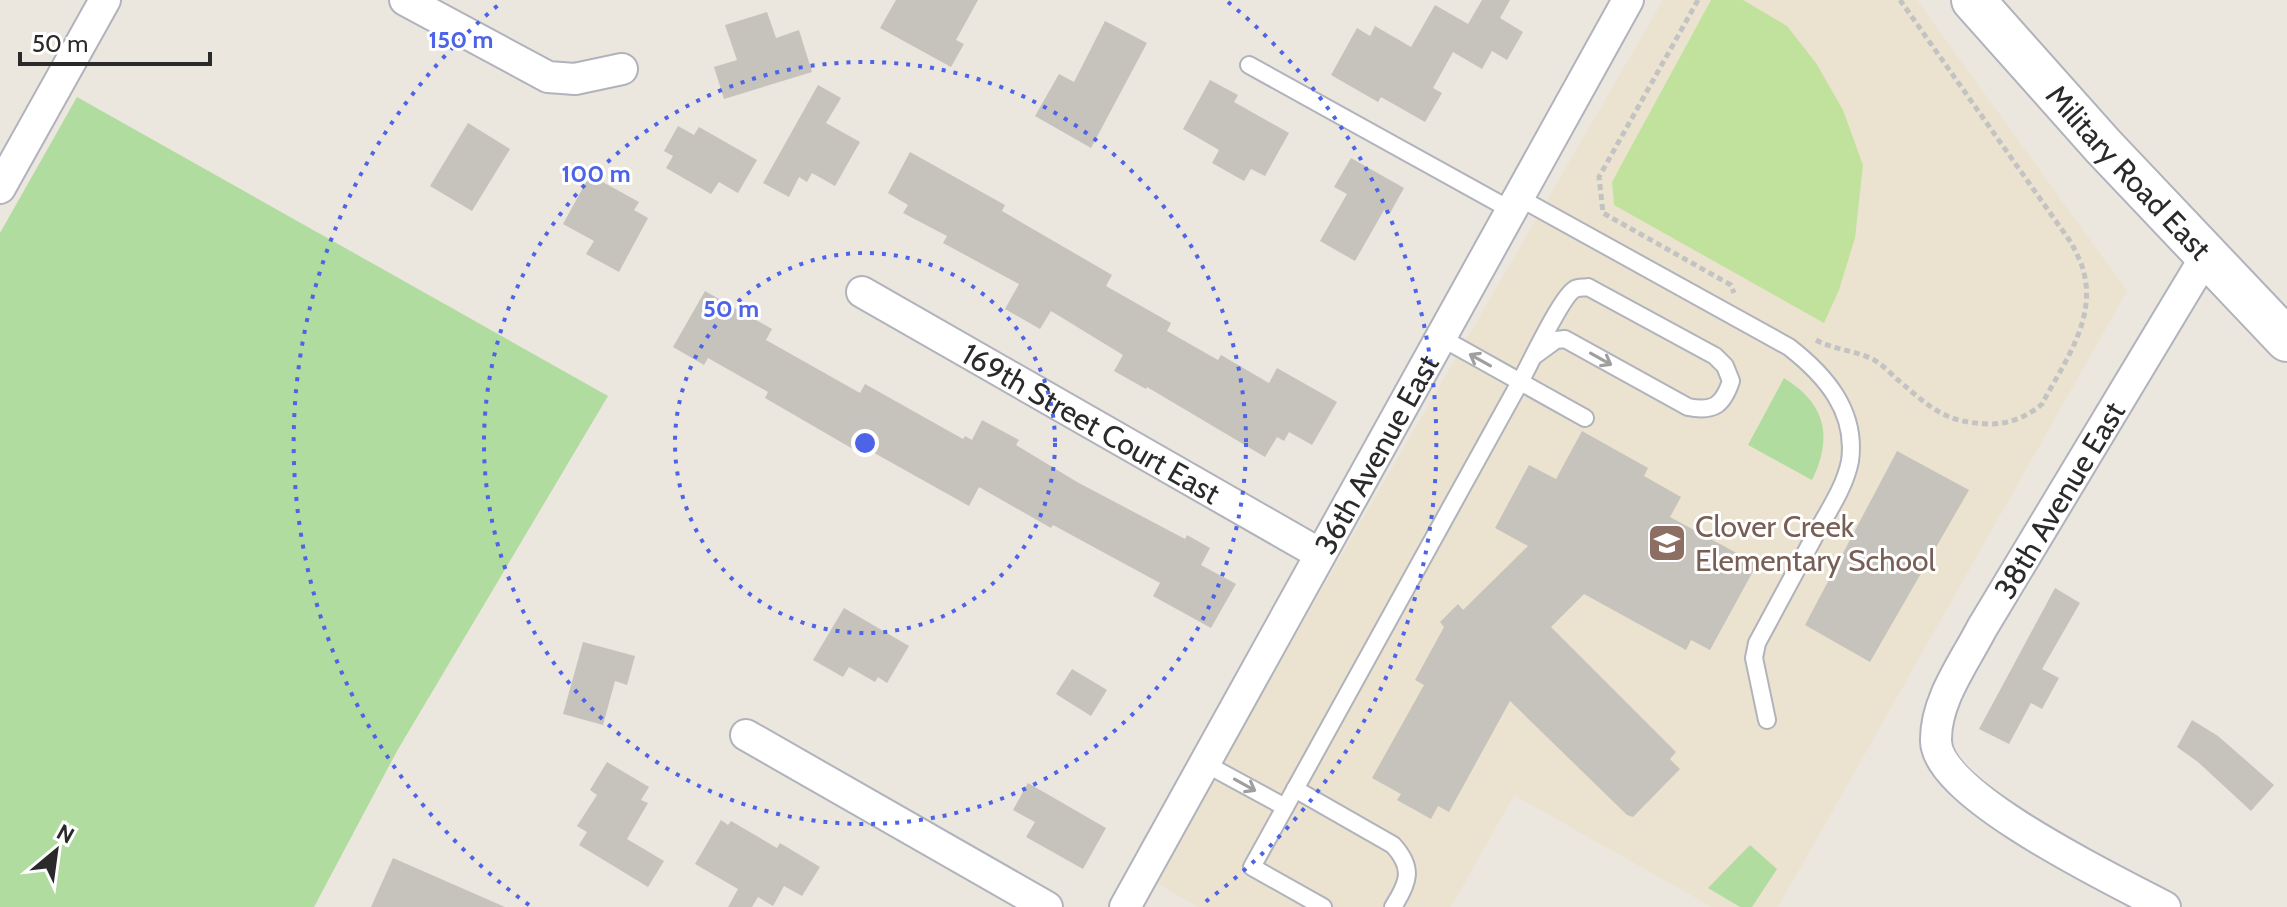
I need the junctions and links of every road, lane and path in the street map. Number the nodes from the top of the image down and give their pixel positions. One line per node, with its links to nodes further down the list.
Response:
1 (105, 0): 9 (street)
2 (405, 0): 8 (street)
3 (1628, 0): 10 (street, 36th Avenue East)
4 (1698, 0): 13 (path)
5 (1900, 0): 15 (path)
6 (1973, 0): 11 (street, Military Road East)
7 (1249, 65): 10 (lane)
8 (622, 69)
9 (0, 188)
10 (1515, 204): 14 (street, 36th Avenue East); 21 (lane)
11 (2206, 256): 16 (street, Military Road East); 30 (street, 38th Avenue East)
12 (862, 292): 20 (street, 169th Street Court East)
13 (1735, 295)
14 (1440, 337): 18 (lane, one-way to 14); 20 (street, 36th Avenue East)
15 (1815, 339)
16 (2287, 340)
17 (1534, 356): 17 (lane, one-way to 17); 18 (lane)
18 (1520, 382): 19 (lane); 24 (lane)
19 (1585, 418)
20 (1320, 554): 23 (street, 36th Avenue East)
21 (1767, 720)
22 (746, 735): 26 (street)
23 (1204, 763): 25 (lane, one-way to 25); 27 (street, 36th Avenue East)
24 (1295, 789): 25 (lane); 29 (lane)
25 (1285, 807): 28 (lane)
26 (1047, 907)
27 (1125, 907)
28 (1323, 907)
29 (1393, 907)
30 (2165, 907)

